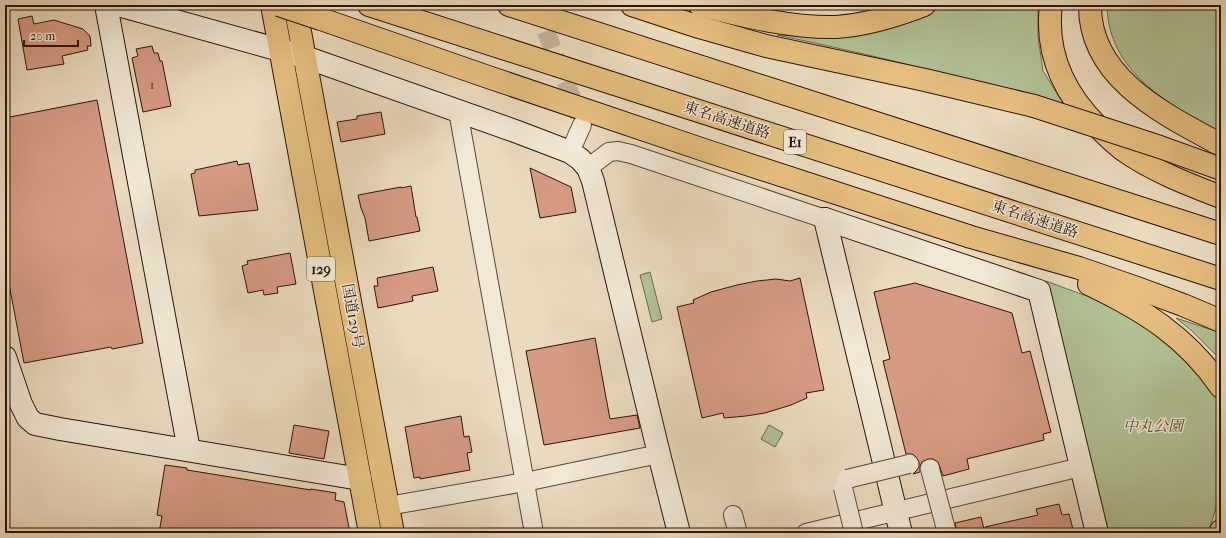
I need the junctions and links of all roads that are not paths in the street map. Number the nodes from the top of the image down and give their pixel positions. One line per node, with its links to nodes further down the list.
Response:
1 (106, 5): 29 (street)
2 (118, 5): 13 (street)
3 (272, 5): 13 (highway, 国道129号 / 129)
4 (279, 5): 24 (highway, bridge)
5 (295, 5): 14 (highway, 国道129号 / 129)
6 (369, 5): 25 (highway, 東名高速道路 / E1)
7 (509, 5): 23 (highway)
8 (632, 5): 20 (highway, bridge)
9 (700, 5): 10 (highway)
10 (924, 5)
11 (1051, 5): 21 (highway)
12 (1090, 5): 17 (highway)
13 (281, 50): 14 (street); 34 (highway, 国道129号 / 129)
14 (305, 57): 15 (street); 36 (highway, 国道129号 / 129)
15 (458, 111): 18 (street); 35 (street)
16 (582, 125): 18 (street)
17 (1221, 145)
18 (570, 152): 19 (street)
19 (588, 168): 22 (street); 30 (street)
20 (1221, 169)
21 (1221, 196)
22 (825, 219): 32 (street); 37 (street)
23 (1221, 234)
24 (971, 237): 26 (highway); 28 (highway)
25 (1221, 279)
26 (1221, 321)
27 (5, 357): 29 (street)
28 (1221, 386)
29 (189, 450): 34 (street)
30 (659, 454): 35 (street); 42 (street)
31 (909, 464): 45 (street, bridge)
32 (1081, 467): 37 (street); 48 (street)
33 (930, 469): 47 (street, bridge)
34 (360, 479): 39 (highway, 国道129号 / 129)
35 (525, 482): 36 (street); 41 (street)
36 (388, 506): 40 (highway, 国道129号 / 129)
37 (896, 512): 44 (street); 46 (street)
38 (733, 515): 43 (street)
39 (370, 533)
40 (393, 533)
41 (534, 533)
42 (679, 533)
43 (738, 533)
44 (806, 533)
45 (854, 533)
46 (901, 533)
47 (947, 533)
48 (1097, 533)

